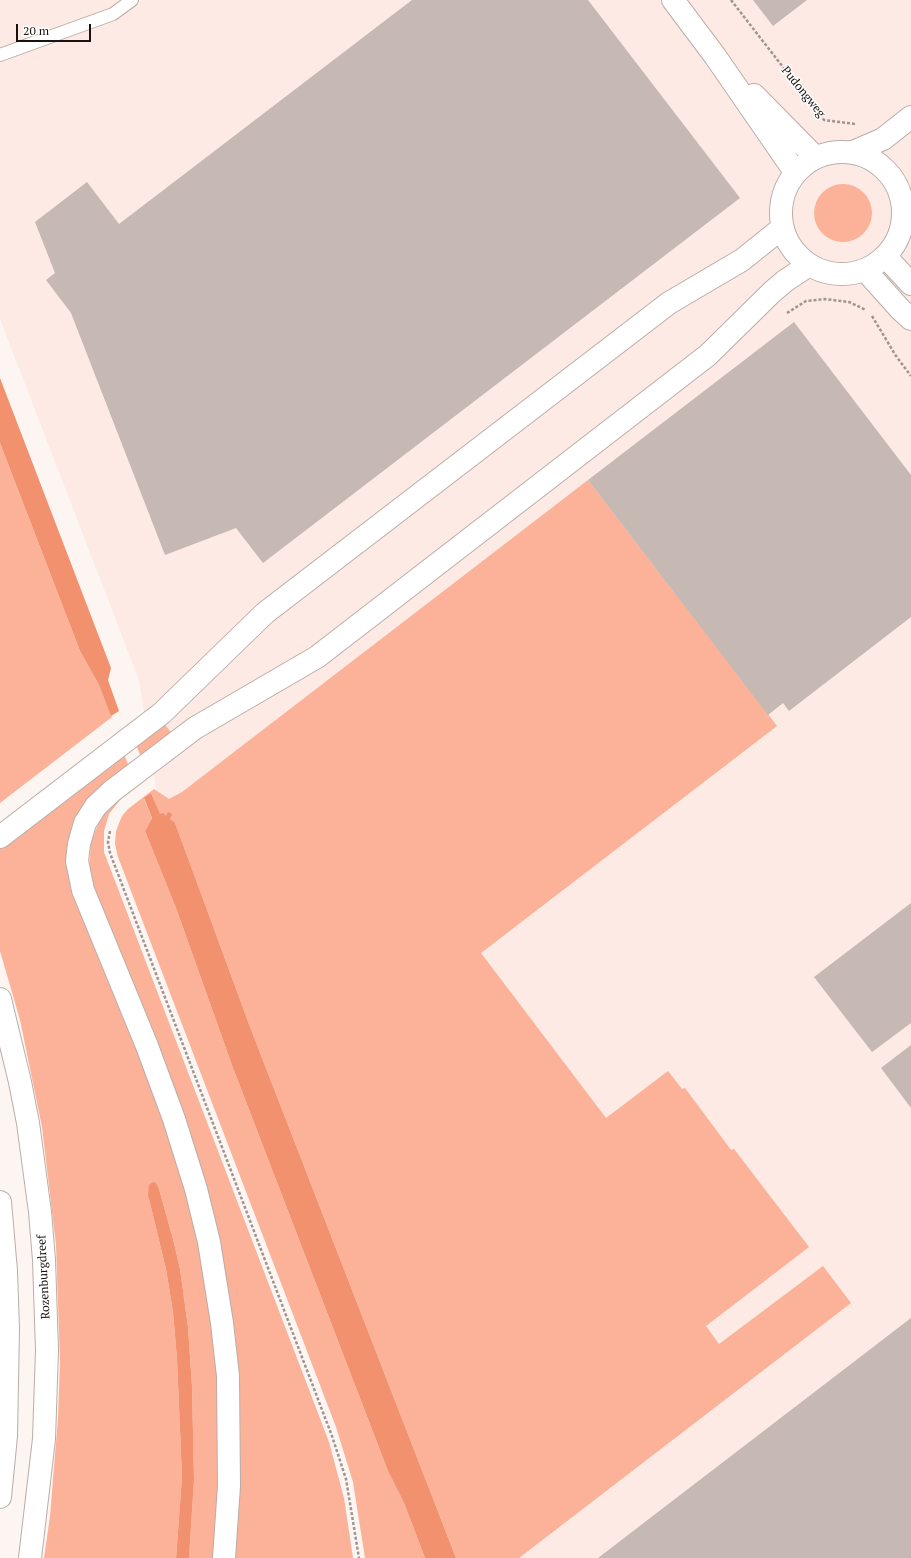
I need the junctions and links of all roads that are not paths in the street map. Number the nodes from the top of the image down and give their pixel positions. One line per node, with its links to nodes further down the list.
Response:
1 (132, 0): 3 (lane)
2 (673, 0): 4 (main road)
3 (0, 55)
4 (715, 56): 7 (main road); 8 (main road)
5 (911, 117): 6 (main road)
6 (853, 152): 7 (main road); 9 (main road)
7 (815, 157): 8 (main road)
8 (795, 172): 10 (main road)
9 (907, 217): 11 (main road)
10 (782, 228): 12 (main road); 16 (main road)
11 (885, 256): 13 (main road); 14 (main road)
12 (809, 265): 13 (main road); 21 (main road)
13 (865, 270): 15 (main road)
14 (911, 284)
15 (911, 319)
16 (0, 838)
17 (0, 999): 20 (main road, Rozenburgdreef)
18 (0, 1202): 19 (main road)
19 (0, 1497)
20 (30, 1558)
21 (224, 1558)

